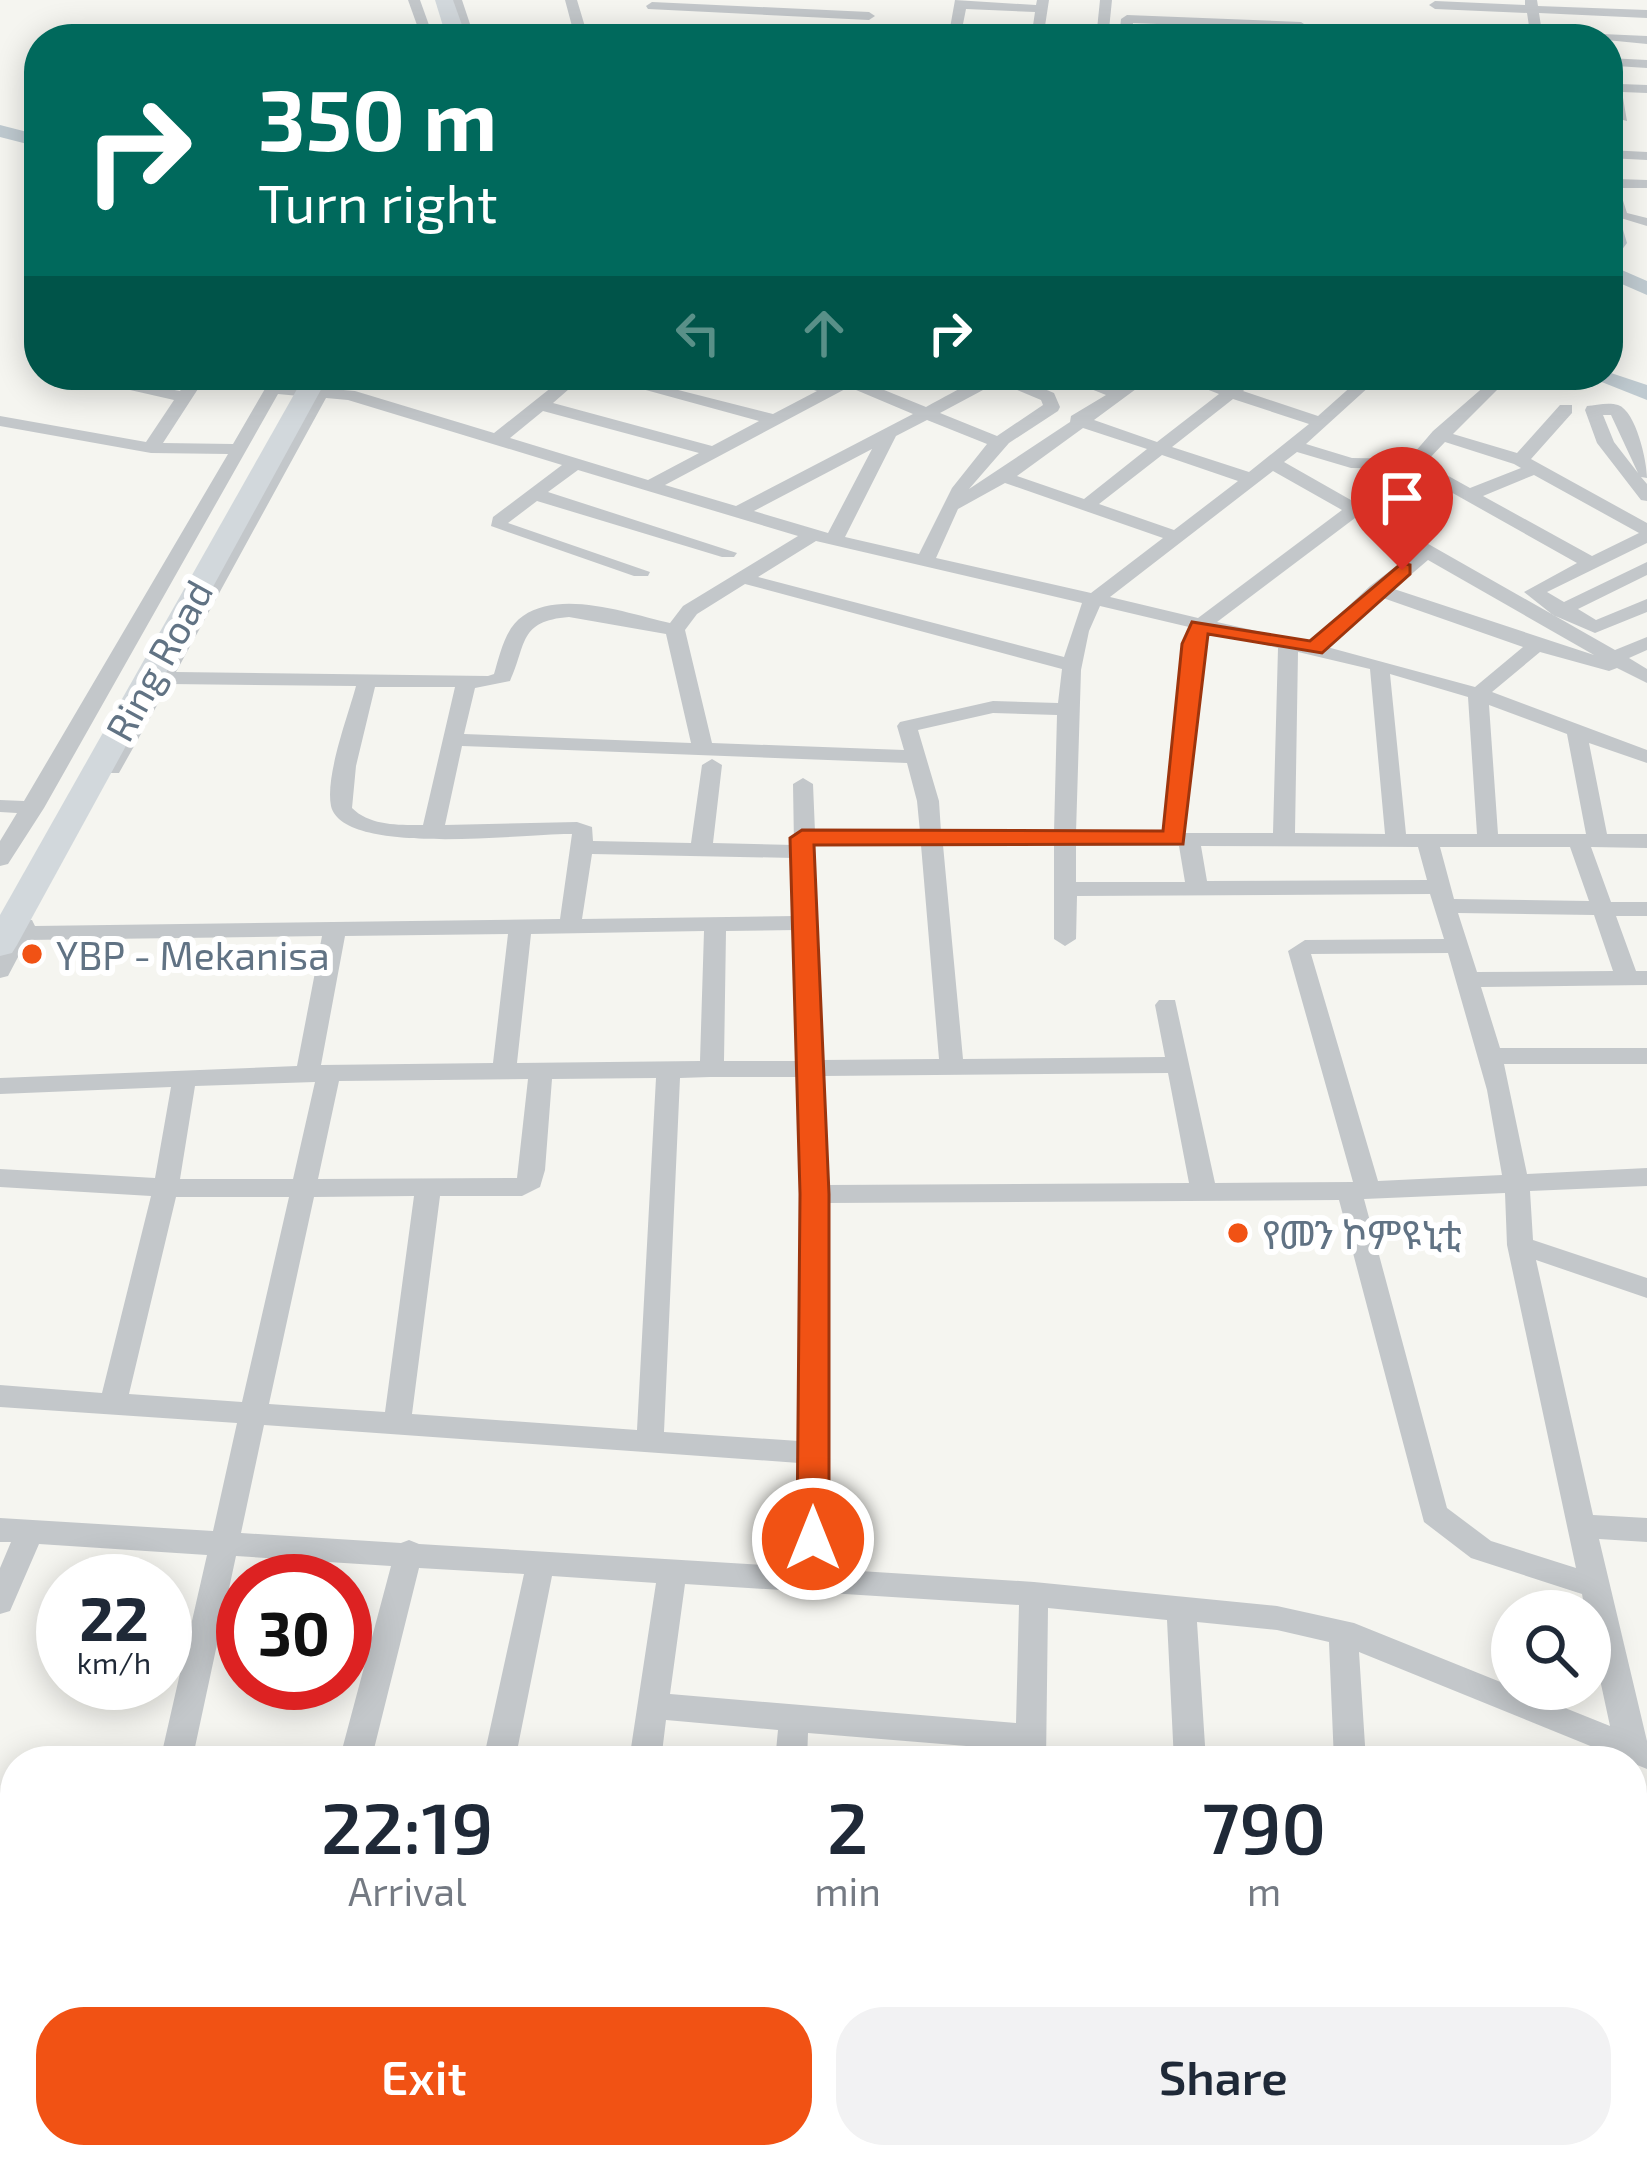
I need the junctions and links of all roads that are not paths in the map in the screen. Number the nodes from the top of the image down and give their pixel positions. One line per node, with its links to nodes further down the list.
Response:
1 (874, 0): 12 (street)
2 (1179, 0): 13 (street)
3 (961, 2): 7 (street)
4 (1434, 2): 8 (street)
5 (651, 3): 6 (street)
6 (698, 4): 10 (street)
7 (1042, 4)
8 (1532, 5): 9 (street)
9 (1597, 8): 11 (street)
10 (764, 11): 12 (street); 14 (street)
11 (1647, 14)
12 (869, 16): 15 (street)
13 (1180, 21): 16 (street); 17 (street); 18 (street)
14 (759, 24)
15 (867, 24)
16 (1127, 24)
17 (1180, 24)
18 (1222, 24)
19 (147, 390): 39 (street)
20 (189, 390): 39 (street)
21 (295, 390): 56 (street)
22 (298, 390): 128 (highway, Ring Road)
23 (299, 390): 98 (street)
24 (299, 390): 136 (highway, Ring Road)
25 (330, 390): 50 (street)
26 (558, 390): 40 (street)
27 (658, 390): 43 (street)
28 (832, 390): 43 (street)
29 (867, 390): 42 (street)
30 (969, 390): 42 (street)
31 (1028, 390): 47 (street)
32 (1107, 390): 38 (street)
33 (1125, 390): 38 (street)
34 (1228, 390): 37 (street)
35 (1357, 390): 46 (street)
36 (1486, 390): 49 (street)
37 (1231, 391): 46 (street); 55 (street)
38 (1119, 394): 44 (street)
39 (184, 397): 54 (street)
40 (540, 405): 50 (street); 57 (street)
41 (1566, 409): 61 (street)
42 (926, 413): 48 (street); 52 (street)
43 (775, 420): 57 (street)
44 (1077, 420): 51 (street); 55 (street)
45 (0, 421): 54 (street)
46 (1322, 422): 53 (street)
47 (1016, 428): 51 (street); 52 (street)
48 (889, 433): 72 (street); 75 (street)
49 (1439, 435): 60 (street); 61 (street)
50 (498, 439): 59 (street)
51 (1051, 440): 63 (street)
52 (996, 442): 70 (street)
53 (1294, 446): 58 (street); 60 (street)
54 (151, 448): 56 (street)
55 (1159, 448): 64 (street); 69 (street)
56 (240, 449): 110 (street)
57 (715, 452): 65 (street)
58 (1272, 463): 64 (street); 71 (street)
59 (574, 464): 65 (street); 66 (street)
60 (1414, 464): 67 (street)
61 (1528, 464): 67 (street); 73 (street)
62 (1647, 473): 68 (street)
63 (1004, 477): 69 (street); 70 (street)
64 (1251, 479): 74 (street)
65 (650, 486): 72 (street)
66 (534, 494): 76 (street); 76 (street)
67 (1467, 496): 80 (street)
68 (1647, 496)
69 (1087, 505): 74 (street)
70 (951, 506): 79 (street)
71 (1355, 509): 77 (street); 88 (street)
72 (737, 513): 75 (street)
73 (1647, 533): 80 (street)
74 (1174, 536): 85 (street)
75 (824, 538): 79 (street); 83 (street)
76 (620, 543): 78 (street); 82 (street)
77 (1427, 550): 84 (street); 94 (street)
78 (728, 553)
79 (926, 562): 85 (street)
80 (1589, 562): 87 (street)
81 (1647, 568): 87 (street)
82 (641, 572)
83 (742, 578): 89 (street); 95 (street)
84 (1377, 590): 92 (street); 93 (street)
85 (1092, 602): 88 (street); 95 (street)
86 (1647, 605): 87 (street)
87 (1560, 610)
88 (1199, 626): 91 (street); 114 (street)
89 (675, 630): 100 (street); 107 (street)
90 (1647, 643): 94 (street)
91 (1288, 644): 93 (street); 115 (street)
92 (1537, 645): 97 (street); 101 (street)
93 (1315, 648): 96 (street)
94 (1616, 657): 97 (street)
95 (1074, 665): 102 (street)
96 (1379, 665): 101 (street); 116 (street)
97 (1644, 675)
98 (165, 678): 99 (street); 136 (street)
99 (367, 680): 100 (street); 111 (street)
100 (466, 682): 104 (street)
101 (1478, 694): 103 (street); 118 (street)
102 (1071, 709): 105 (street); 113 (street)
103 (1577, 730): 106 (street); 119 (street)
104 (453, 740): 107 (street); 111 (street)
105 (914, 757): 107 (street); 112 (street)
106 (1647, 757)
107 (707, 758): 123 (street)
108 (803, 784): 121 (street)
109 (0, 806): 110 (street)
110 (33, 808): 124 (street)
111 (433, 830): 122 (street)
112 (930, 838): 113 (street); 121 (street); 148 (street)
113 (1062, 838): 114 (street); 125 (street)
114 (1182, 839): 115 (street); 126 (street)
115 (1284, 839): 116 (street)
116 (1396, 839): 117 (street)
117 (1427, 839): 118 (street); 127 (street)
118 (1488, 839): 119 (street)
119 (1588, 841): 120 (street); 129 (street)
120 (1647, 841)
121 (802, 845): 123 (street); 131 (street)
122 (583, 847): 123 (street); 134 (street)
123 (701, 850)
124 (0, 859)
125 (1067, 889): 126 (street); 137 (street)
126 (1197, 889): 127 (street)
127 (1440, 897): 129 (street); 138 (street)
128 (0, 900)
129 (1601, 909): 130 (street); 140 (street)
130 (1647, 909)
131 (808, 923): 132 (street); 151 (street)
132 (715, 927): 134 (street); 147 (street)
133 (520, 928): 134 (street); 135 (street); 146 (street)
134 (570, 928)
135 (334, 929): 136 (street); 152 (street)
136 (10, 939): 139 (street)
137 (1065, 939)
138 (1455, 946): 141 (street); 161 (street)
139 (0, 970)
140 (1637, 978): 141 (street)
141 (1466, 980): 143 (street)
142 (1168, 1005): 145 (street)
143 (1491, 1056): 144 (street); 157 (street)
144 (1647, 1056)
145 (1179, 1065): 148 (street); 162 (street)
146 (504, 1070): 149 (street); 152 (street)
147 (712, 1070): 150 (street); 151 (street)
148 (952, 1070): 151 (street)
149 (541, 1071): 150 (street); 160 (street)
150 (668, 1072): 170 (street)
151 (809, 1072): 163 (street)
152 (318, 1074): 153 (street); 159 (street)
153 (185, 1077): 154 (street); 158 (street)
154 (0, 1086)
155 (1647, 1177): 157 (street)
156 (0, 1178): 158 (street)
157 (1520, 1182): 161 (street); 164 (street)
158 (166, 1188): 159 (street); 167 (street)
159 (302, 1188): 160 (street); 168 (street)
160 (428, 1188): 169 (street)
161 (1358, 1191): 162 (street); 180 (street)
162 (1204, 1192): 163 (street)
163 (814, 1194): 171 (street)
164 (1520, 1245): 165 (street); 172 (street)
165 (1647, 1288)
166 (0, 1396): 167 (street)
167 (113, 1404): 168 (street)
168 (251, 1415): 169 (street); 175 (street)
169 (397, 1422): 170 (street)
170 (650, 1441): 171 (street)
171 (812, 1453): 179 (street)
172 (1581, 1526): 173 (street); 180 (street)
173 (1647, 1530)
174 (15, 1531): 175 (street); 182 (street)
175 (226, 1541): 176 (street); 187 (street)
176 (409, 1552): 177 (street); 188 (street)
177 (541, 1561): 178 (street); 189 (street)
178 (672, 1570): 179 (street); 185 (street)
179 (813, 1582): 181 (street)
180 (1594, 1586): 197 (street)
181 (1034, 1594): 183 (street); 193 (street)
182 (0, 1602)
183 (1181, 1607): 184 (street); 194 (street)
184 (1343, 1632): 195 (street); 196 (street)
185 (652, 1706): 186 (street); 190 (street)
186 (794, 1717): 191 (street); 192 (street)
187 (179, 1746)
188 (360, 1746)
189 (503, 1746)
190 (647, 1746)
191 (791, 1746)
192 (1001, 1746)
193 (1030, 1746)
194 (1189, 1746)
195 (1349, 1746)
196 (1623, 1746)
197 (1636, 1746)

